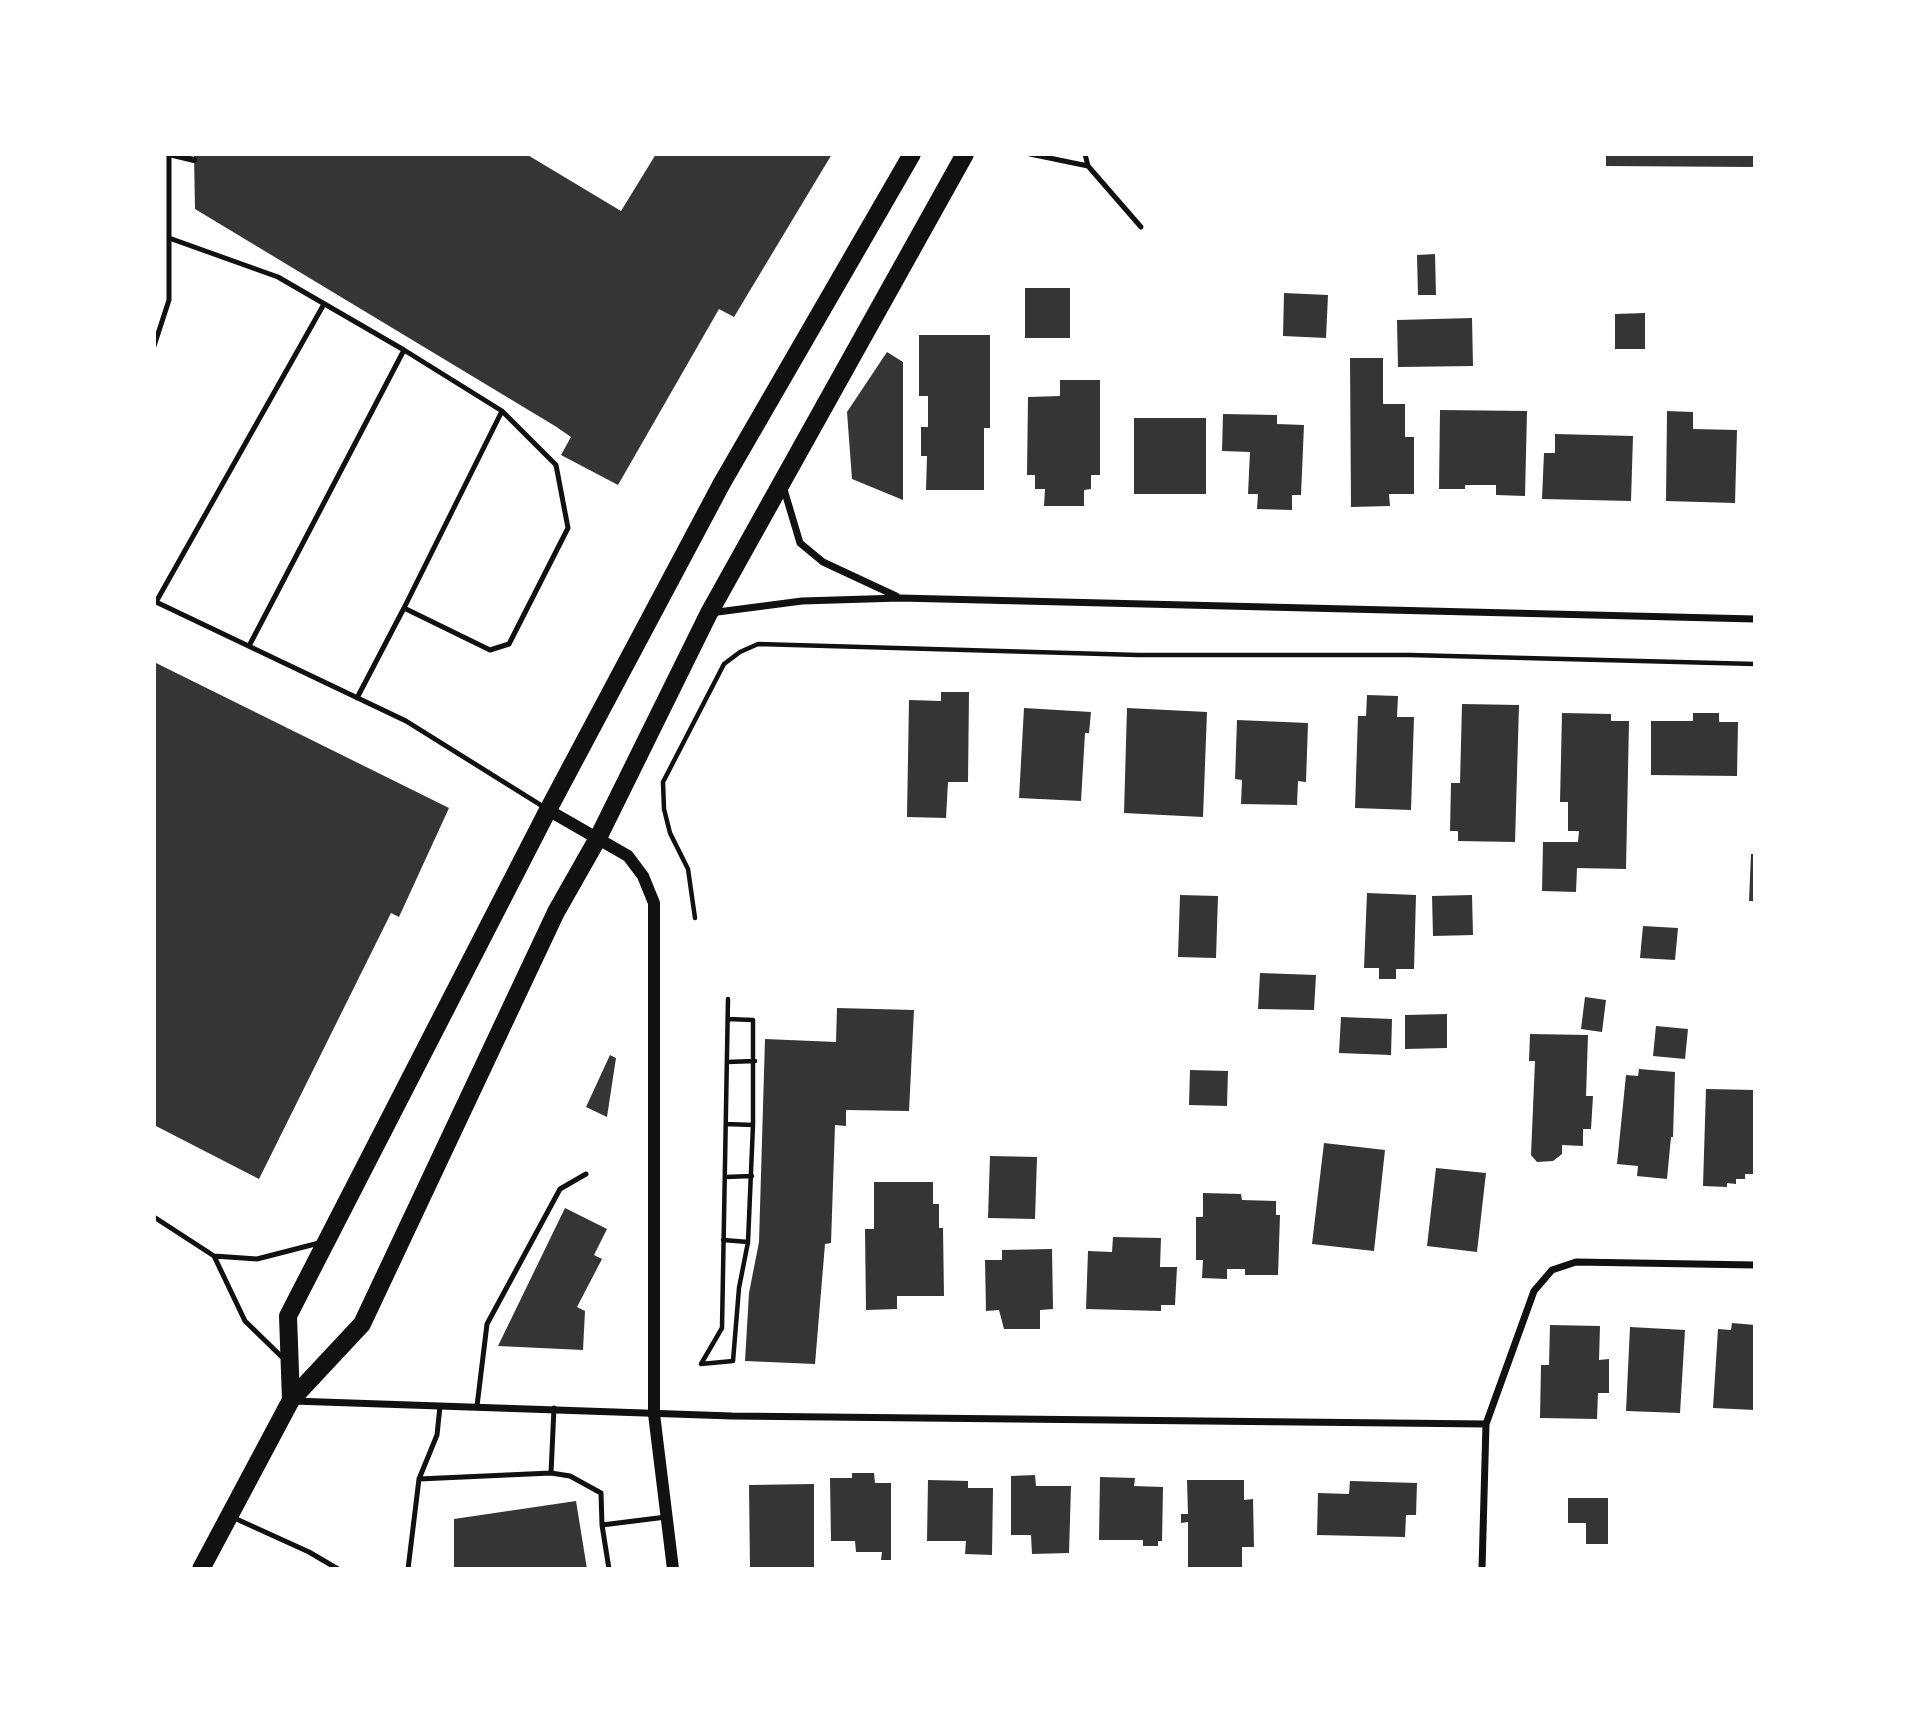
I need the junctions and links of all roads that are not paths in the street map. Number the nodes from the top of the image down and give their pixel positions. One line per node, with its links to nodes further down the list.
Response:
1 (169, 154): 6 (street); 9 (lane)
2 (912, 154): 22 (main road)
3 (965, 154): 14 (main road)
4 (1030, 154): 7 (lane)
5 (1085, 154): 7 (lane)
6 (194, 160)
7 (1088, 166): 8 (lane)
8 (1141, 228)
9 (169, 238): 10 (lane); 11 (lane)
10 (324, 303): 12 (lane); 16 (lane)
11 (154, 346)
12 (404, 350): 13 (lane); 20 (lane)
13 (502, 411): 17 (lane); 17 (lane)
14 (782, 483): 15 (street); 18 (main road)
15 (900, 598): 18 (street); 19 (street)
16 (155, 601): 20 (lane)
17 (404, 608): 21 (lane)
18 (709, 613): 23 (main road)
19 (1755, 619)
20 (249, 646): 21 (lane)
21 (357, 698): 22 (lane)
22 (548, 810): 23 (street); 26 (main road)
23 (598, 838): 30 (main road); 34 (street)
24 (586, 1174): 32 (lane)
25 (154, 1217): 27 (lane)
26 (326, 1241): 27 (lane); 29 (main road)
27 (214, 1256): 29 (lane)
28 (1755, 1265): 35 (street)
29 (290, 1364): 30 (main road)
30 (290, 1400): 31 (street); 38 (main road)
31 (440, 1406): 32 (street); 37 (lane)
32 (477, 1406): 33 (street)
33 (554, 1408): 34 (street); 36 (lane)
34 (654, 1414): 35 (street); 39 (street)
35 (1486, 1424): 46 (street)
36 (551, 1474): 37 (lane); 40 (lane)
37 (419, 1479): 43 (lane)
38 (229, 1516): 41 (main road); 42 (lane)
39 (666, 1517): 40 (lane); 45 (street)
40 (602, 1525): 44 (lane)
41 (201, 1569)
42 (338, 1569)
43 (408, 1569)
44 (609, 1569)
45 (673, 1569)
46 (1482, 1569)

